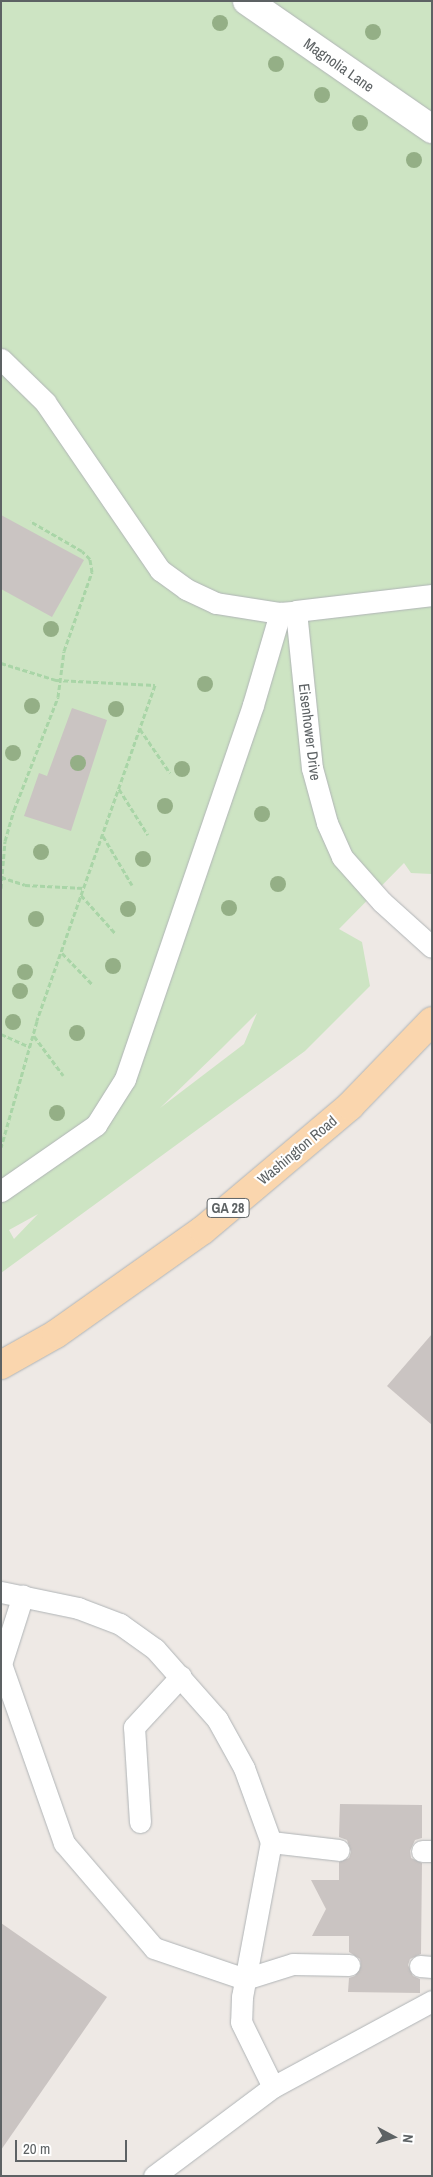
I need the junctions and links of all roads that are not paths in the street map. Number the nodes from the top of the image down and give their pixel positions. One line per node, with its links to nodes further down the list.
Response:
1 (247, 1): 2 (street, Magnolia Lane)
2 (432, 129)
3 (1, 359): 5 (lane)
4 (432, 595): 5 (lane)
5 (288, 612): 6 (lane, Eisenhower Drive); 8 (lane)
6 (432, 947)
7 (432, 1021): 9 (main road, Washington Road / GA 28)
8 (1, 1191)
9 (1, 1365)
10 (1, 1592): 11 (lane)
11 (23, 1595): 12 (lane); 13 (lane)
12 (1, 1664): 18 (lane)
13 (181, 1676): 14 (lane); 15 (lane)
14 (140, 1822)
15 (271, 1842): 16 (lane); 18 (lane)
16 (339, 1850)
17 (349, 1965): 18 (lane)
18 (245, 1979): 20 (lane)
19 (432, 2001): 20 (lane)
20 (273, 2087): 21 (lane)
21 (154, 2176)

